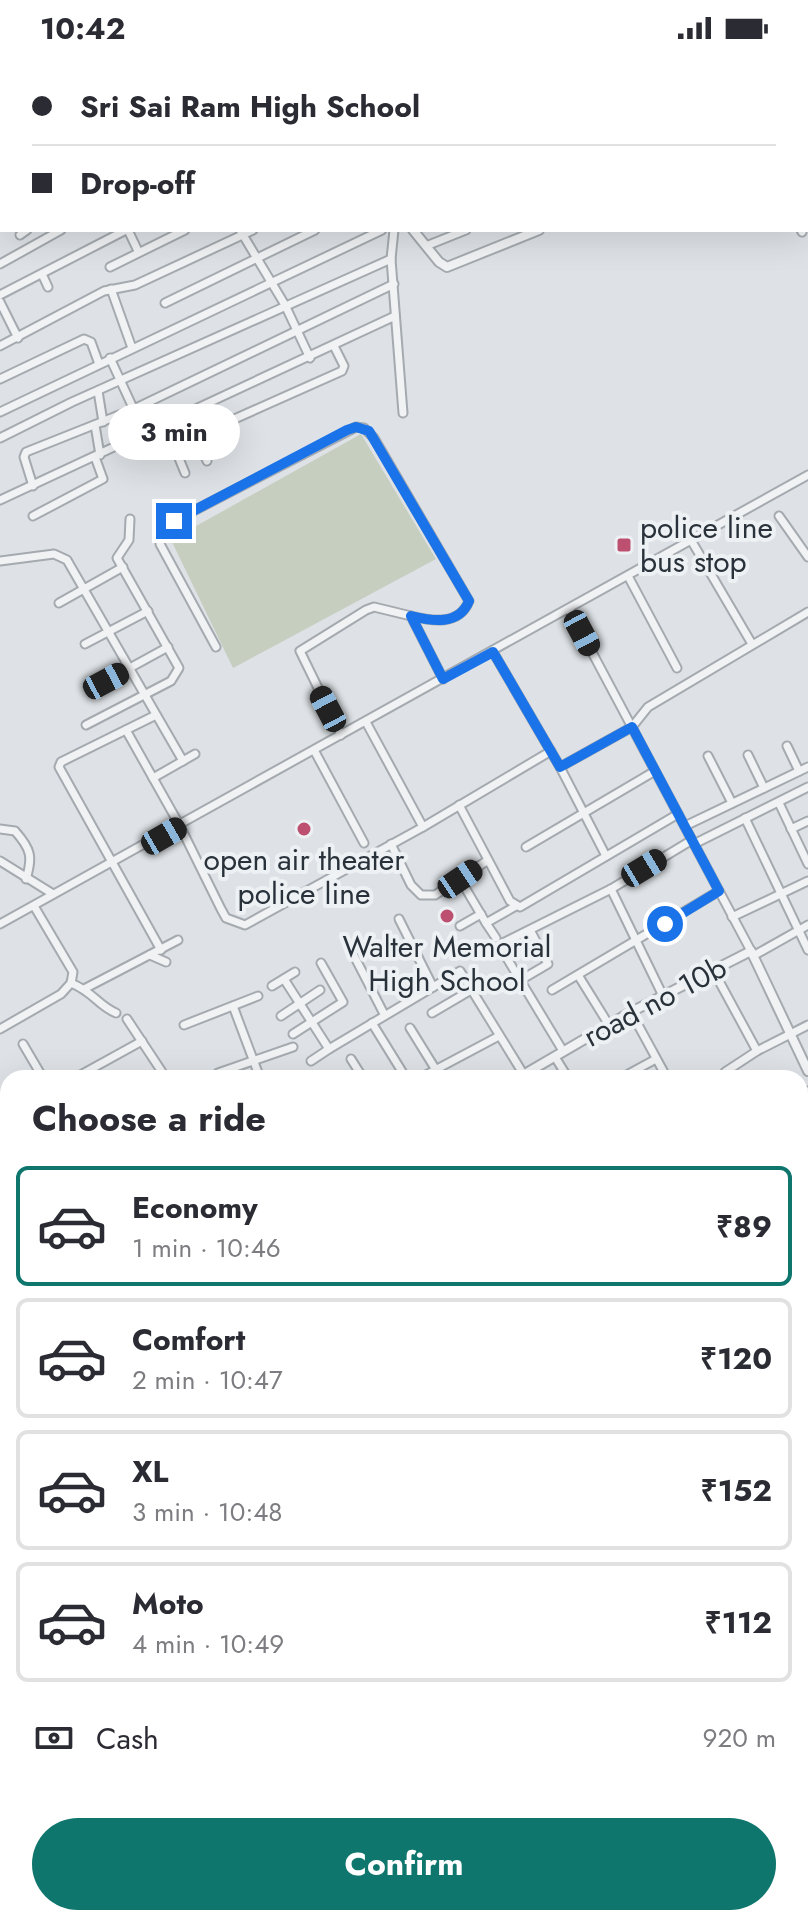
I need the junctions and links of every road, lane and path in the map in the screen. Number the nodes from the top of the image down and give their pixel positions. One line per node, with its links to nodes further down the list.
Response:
1 (57, 232): 18 (street)
2 (108, 232): 13 (street)
3 (124, 232): 13 (street)
4 (128, 232): 15 (street)
5 (181, 232): 15 (street)
6 (241, 232): 16 (street); 24 (street)
7 (311, 232): 16 (street)
8 (378, 232): 21 (street)
9 (394, 232): 17 (street)
10 (415, 232): 14 (street)
11 (461, 232): 14 (street)
12 (534, 232): 14 (street)
13 (112, 239): 20 (street)
14 (426, 246)
15 (138, 251): 19 (street)
16 (257, 258): 21 (street); 27 (street)
17 (391, 259): 22 (street); 28 (street)
18 (0, 264)
19 (110, 267)
20 (42, 274): 23 (street); 25 (street)
21 (270, 282): 28 (street); 35 (street)
22 (394, 284): 29 (street); 31 (street)
23 (48, 287)
24 (111, 289): 32 (street); 35 (street)
25 (0, 295)
26 (0, 302): 30 (street)
27 (165, 303)
28 (285, 305): 31 (street); 40 (street)
29 (395, 316): 34 (street); 44 (street)
30 (4, 318): 32 (street)
31 (297, 330): 37 (street); 42 (street)
32 (18, 338): 33 (street)
33 (0, 346)
34 (334, 346): 37 (street); 47 (street)
35 (132, 348): 36 (street)
36 (110, 358): 38 (street); 40 (street)
37 (310, 358): 46 (street)
38 (99, 364): 39 (street); 43 (street)
39 (0, 379)
40 (121, 381): 41 (street); 42 (street)
41 (98, 391): 45 (street); 48 (street)
42 (134, 409): 45 (street); 46 (street)
43 (0, 412)
44 (403, 413)
45 (99, 423): 51 (street); 55 (street)
46 (145, 434): 51 (street)
47 (196, 436): 49 (street); 52 (street)
48 (0, 438)
49 (174, 446): 50 (street); 53 (street)
50 (165, 450)
51 (97, 456): 55 (street); 57 (street)
52 (207, 461)
53 (185, 473)
54 (808, 475): 60 (street)
55 (33, 486): 56 (street)
56 (0, 500)
57 (33, 516)
58 (779, 516): 61 (street)
59 (130, 519): 63 (street)
60 (691, 540): 64 (street); 73 (street)
61 (808, 557)
62 (0, 561): 65 (street)
63 (123, 567): 65 (street); 68 (street)
64 (628, 576): 67 (street); 78 (street)
65 (85, 589): 66 (street); 71 (street)
66 (59, 603)
67 (569, 609): 76 (street); 85 (street)
68 (148, 611): 71 (street); 74 (street)
69 (808, 612): 73 (street)
70 (411, 616): 75 (street); 79 (street); 87 (street)
71 (109, 631): 72 (street); 77 (street)
72 (85, 644)
73 (752, 644): 85 (street)
74 (168, 647): 77 (street); 81 (street)
75 (216, 647)
76 (493, 652): 79 (street); 90 (street)
77 (130, 668): 80 (street); 81 (street)
78 (677, 668)
79 (443, 679): 83 (street)
80 (106, 681)
81 (145, 695): 82 (street); 84 (street)
82 (156, 715): 86 (street); 94 (street)
83 (366, 722): 87 (street); 111 (street)
84 (86, 725)
85 (632, 727): 95 (street); 97 (street)
86 (126, 730): 99 (street); 122 (street)
87 (341, 735): 89 (street)
88 (787, 746): 98 (street)
89 (314, 750): 109 (street); 115 (street)
90 (551, 751): 95 (street); 104 (street)
91 (195, 754): 94 (street)
92 (748, 755): 101 (street)
93 (708, 756): 102 (street)
94 (183, 761): 99 (street)
95 (560, 767): 105 (street)
96 (808, 767): 98 (street)
97 (655, 771): 105 (street); 106 (street)
98 (799, 771): 101 (street)
99 (153, 778): 109 (street)
100 (808, 787): 103 (street)
101 (764, 788): 102 (street)
102 (732, 803): 110 (street)
103 (779, 803): 107 (street); 113 (street)
104 (459, 805): 111 (street); 120 (street)
105 (584, 814): 117 (street); 119 (street)
106 (678, 814): 110 (street); 119 (street)
107 (745, 818): 114 (street); 129 (street)
108 (808, 821): 113 (street)
109 (180, 826): 116 (street); 122 (street)
110 (685, 826): 114 (street)
111 (423, 827): 116 (street)
112 (0, 829): 124 (street)
113 (791, 829): 118 (street)
114 (693, 842): 127 (street); 128 (street)
115 (364, 843)
116 (391, 844): 125 (street)
117 (526, 847)
118 (806, 852): 123 (street)
119 (606, 856): 132 (street)
120 (488, 860): 125 (street); 132 (street)
121 (0, 861): 124 (street)
122 (113, 863): 130 (street); 146 (street)
123 (808, 864)
124 (26, 879): 130 (street)
125 (460, 879): 133 (street)
126 (808, 881): 129 (street)
127 (611, 889): 140 (street); 144 (street)
128 (719, 891): 134 (street); 144 (street)
129 (781, 893): 134 (street); 141 (street)
130 (53, 894): 131 (street)
131 (34, 906): 137 (street); 157 (street)
132 (516, 906): 136 (street)
133 (481, 914): 136 (street); 139 (street)
134 (732, 917): 148 (street)
135 (399, 919): 159 (street)
136 (486, 923): 142 (street)
137 (0, 924)
138 (808, 925): 141 (street)
139 (460, 926)
140 (530, 930): 156 (street); 156 (street)
141 (798, 931): 147 (street); 148 (street)
142 (496, 938)
143 (178, 940): 146 (street)
144 (638, 941): 154 (street); 165 (street)
145 (348, 944): 171 (street)
146 (161, 950): 149 (street)
147 (808, 950)
148 (752, 953): 152 (street, road no 10b); 181 (street)
149 (150, 955): 150 (street); 160 (street)
150 (166, 962)
151 (321, 963): 174 (street)
152 (713, 970): 165 (street, road no 10b); 188 (street)
153 (295, 972): 155 (street)
154 (578, 975): 163 (street); 177 (street)
155 (284, 979): 158 (street); 166 (street)
156 (519, 981): 189 (street)
157 (71, 983): 160 (street); 180 (street)
158 (272, 986)
159 (433, 987): 162 (street); 171 (street)
160 (84, 989): 169 (street)
161 (320, 990): 166 (street)
162 (471, 990): 170 (street); 183 (street)
163 (552, 990)
164 (258, 996): 167 (street)
165 (664, 998): 168 (street, road no 10b)
166 (300, 1004): 172 (street); 174 (street)
167 (233, 1006): 176 (street); 192 (street)
168 (631, 1012): 177 (street, road no 10b); 191 (street)
169 (116, 1013)
170 (432, 1013)
171 (384, 1014): 175 (street)
172 (281, 1016)
173 (127, 1019): 184 (street)
174 (312, 1022): 182 (street); 187 (street)
175 (372, 1023): 187 (street); 200 (street)
176 (184, 1025)
177 (609, 1025): 189 (street, road no 10b)
178 (808, 1025): 181 (street)
179 (410, 1028): 201 (street)
180 (0, 1029)
181 (789, 1033): 188 (street); 208 (street)
182 (293, 1034)
183 (499, 1036): 201 (street); 202 (street)
184 (142, 1041): 195 (street); 196 (street)
185 (23, 1044): 194 (street)
186 (293, 1047): 192 (street)
187 (329, 1049): 193 (street)
188 (757, 1051): 207 (street)
189 (559, 1054): 203 (street, road no 10b); 204 (street)
190 (351, 1059): 199 (street)
191 (656, 1059): 205 (street); 206 (street)
192 (254, 1061): 197 (street); 198 (street)
193 (311, 1061)
194 (38, 1070)
195 (89, 1070)
196 (161, 1070)
197 (227, 1070)
198 (257, 1070)
199 (358, 1070)
200 (401, 1070)
201 (436, 1070)
202 (518, 1070)
203 (531, 1070)
204 (565, 1070)
205 (636, 1070)
206 (662, 1070)
207 (728, 1070)
208 (808, 1070)
209 (808, 1485): 210 (main road)
210 (808, 1579)

